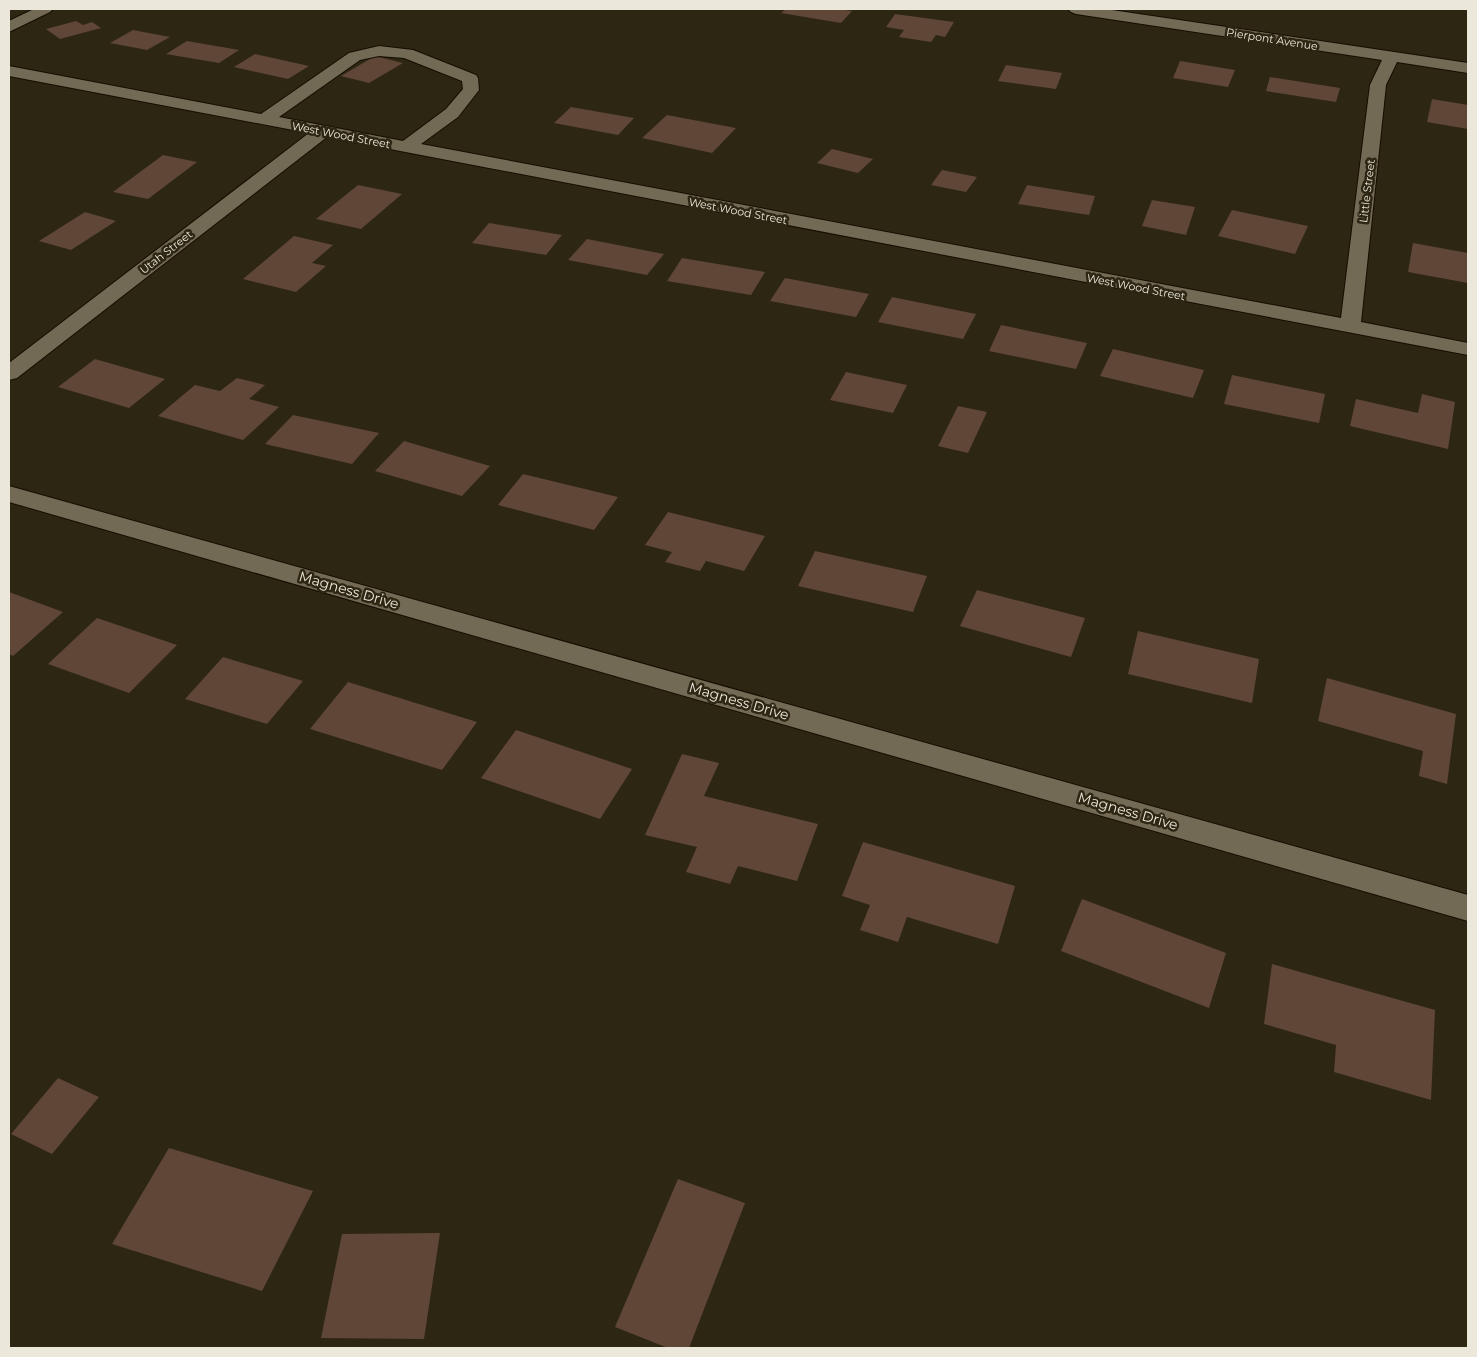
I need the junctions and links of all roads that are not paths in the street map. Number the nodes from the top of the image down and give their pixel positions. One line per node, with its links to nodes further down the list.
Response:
1 (45, 9): 3 (street)
2 (1076, 9): 4 (street, Pierpont Avenue)
3 (9, 27)
4 (1392, 57): 5 (street, Pierpont Avenue); 10 (street, Little Street)
5 (1468, 68)
6 (9, 72): 7 (street, West Wood Street)
7 (264, 120): 8 (street, West Wood Street); 9 (street)
8 (323, 131): 9 (street, West Wood Street); 12 (street, Utah Street)
9 (406, 147): 10 (street, West Wood Street)
10 (1350, 327): 11 (street, West Wood Street)
11 (1468, 349)
12 (9, 373)
13 (9, 494): 14 (street, Magness Drive)
14 (1468, 908)

